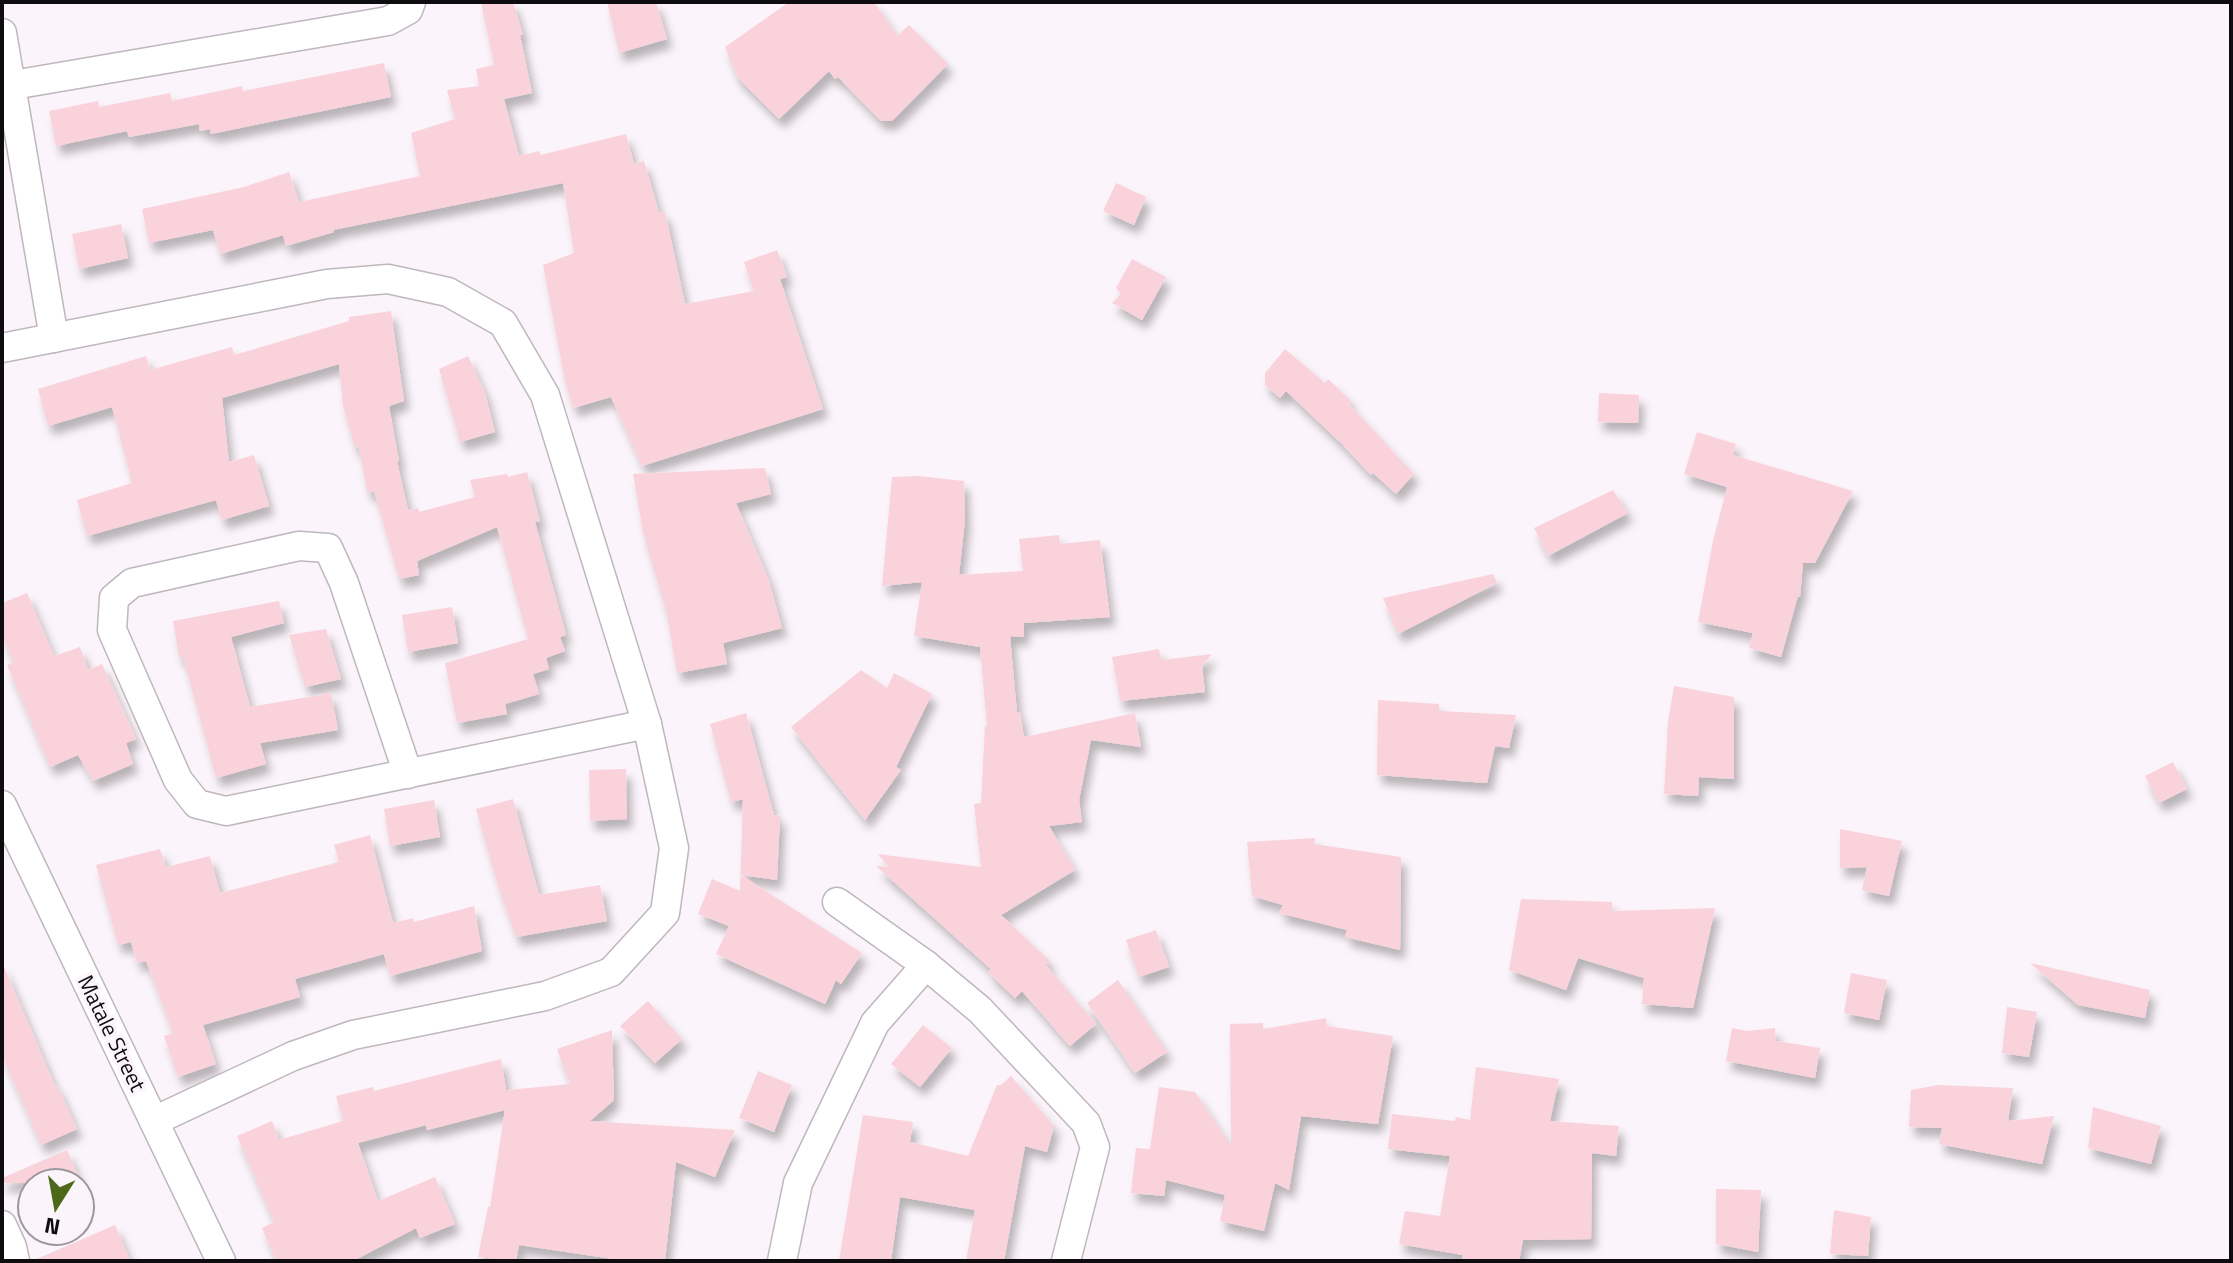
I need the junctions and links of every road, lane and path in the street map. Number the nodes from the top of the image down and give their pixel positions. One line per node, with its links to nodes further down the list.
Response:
1 (411, 2): 3 (street)
2 (2, 33): 3 (street)
3 (13, 85): 4 (street)
4 (54, 338): 5 (street); 6 (street)
5 (2, 348)
6 (647, 724): 7 (street); 11 (street)
7 (408, 774): 7 (street)
8 (2, 805): 11 (street, Matale Street)
9 (837, 902): 10 (street)
10 (926, 965): 15 (street); 16 (street)
11 (154, 1121): 14 (street, Matale Street)
12 (2, 1225): 13 (street)
13 (15, 1261)
14 (221, 1261)
15 (782, 1261)
16 (1066, 1261)

